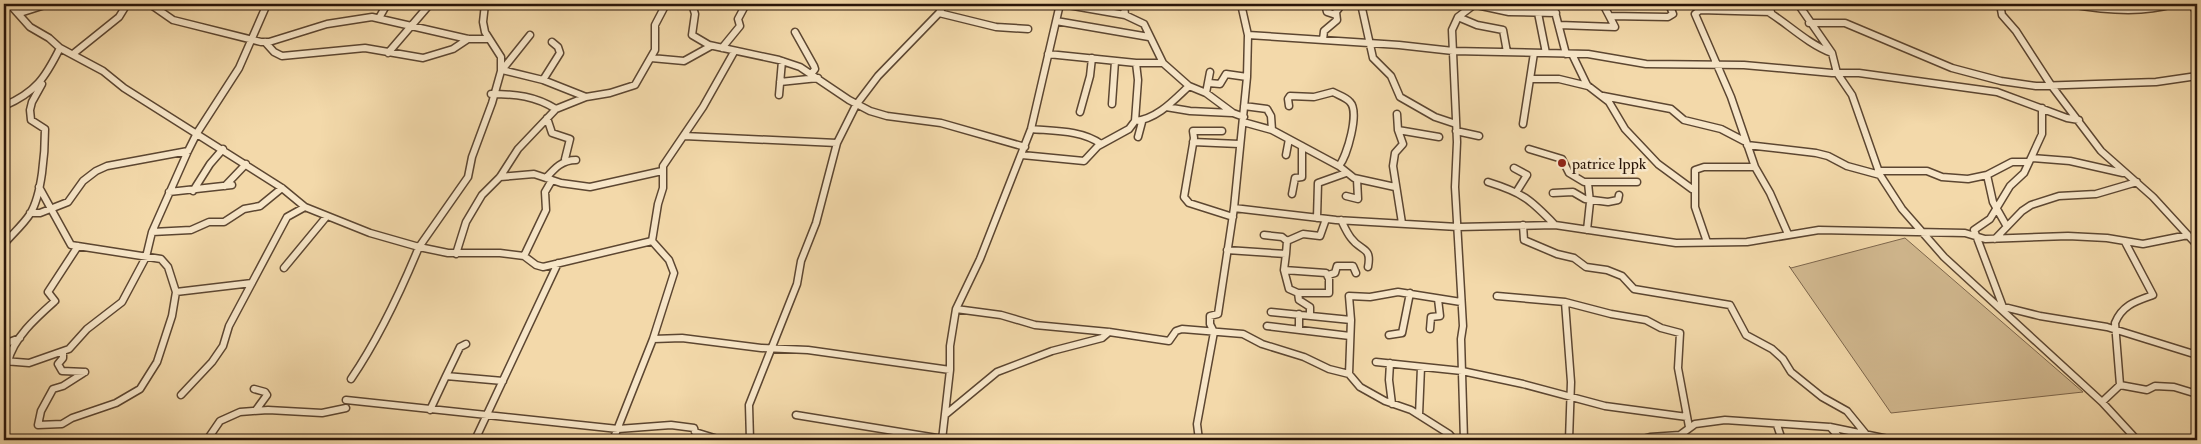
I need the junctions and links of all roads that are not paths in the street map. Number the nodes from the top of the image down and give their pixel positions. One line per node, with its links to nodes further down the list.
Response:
1 (4, 4): 31 (street)
2 (48, 4): 31 (street)
3 (127, 4): 67 (street)
4 (150, 4): 50 (street)
5 (267, 4): 50 (street)
6 (387, 4): 40 (street)
7 (430, 4): 44 (street)
8 (485, 4): 52 (street)
9 (666, 4): 70 (street)
10 (692, 4): 57 (street)
11 (746, 4): 59 (street)
12 (944, 4): 32 (street)
13 (1055, 4): 14 (street)
14 (1061, 4): 35 (street); 41 (street)
15 (1124, 4): 35 (street)
16 (1241, 4): 48 (street)
17 (1325, 4): 36 (street)
18 (1342, 4): 36 (street)
19 (1361, 4): 56 (street)
20 (1473, 4): 33 (street); 39 (street)
21 (1554, 4): 34 (street)
22 (1603, 4): 38 (street)
23 (1669, 4): 38 (street)
24 (1755, 4): 30 (street)
25 (1798, 4): 42 (street)
26 (2000, 4): 89 (street)
27 (2070, 4): 28 (street)
28 (2173, 4)
29 (2192, 4): 37 (street)
30 (1772, 12): 66 (street); 76 (street)
31 (20, 13): 58 (street)
32 (939, 13): 45 (street); 98 (street)
33 (1538, 13): 34 (street); 65 (street)
34 (1556, 13): 43 (street)
35 (1125, 14): 49 (street)
36 (1336, 14): 53 (street)
37 (2197, 14)
38 (1610, 16): 43 (street)
39 (1458, 17): 60 (street); 62 (street)
40 (379, 18): 44 (street); 54 (street)
41 (1056, 21): 49 (street); 68 (street)
42 (1809, 23): 66 (street); 89 (street)
43 (1559, 25): 69 (street)
44 (410, 26): 51 (street); 63 (street)
45 (1028, 29)
46 (795, 32): 79 (street)
47 (530, 35): 77 (street)
48 (1248, 35): 53 (street); 82 (street)
49 (1149, 37): 75 (street)
50 (252, 39): 54 (street); 118 (street)
51 (468, 39): 52 (street); 63 (street)
52 (487, 39): 77 (street)
53 (1324, 40): 56 (street)
54 (265, 42): 63 (street)
55 (552, 42): 85 (street)
56 (1370, 43): 60 (street); 113 (street)
57 (711, 46): 59 (street); 70 (street)
58 (60, 48): 67 (street); 88 (street)
59 (722, 48): 61 (street)
60 (1453, 51): 62 (street); 113 (street)
61 (734, 52): 72 (street); 119 (street)
62 (1508, 52): 64 (street)
63 (388, 53)
64 (1534, 53): 65 (street); 84 (street)
65 (1546, 53): 69 (street)
66 (1832, 53): 80 (street)
67 (73, 54): 118 (street)
68 (1048, 54): 71 (street); 114 (street)
69 (1569, 54): 76 (street); 91 (street)
70 (651, 58): 96 (street)
71 (1092, 58): 73 (street); 105 (street)
72 (782, 61): 79 (street); 86 (street)
73 (1115, 61): 74 (street); 97 (street)
74 (1136, 63): 75 (street); 111 (street)
75 (1163, 63): 90 (street)
76 (1718, 66): 80 (street); 126 (street)
77 (502, 70): 85 (street); 93 (street)
78 (1210, 72): 87 (street)
79 (812, 73): 83 (street)
80 (1837, 73): 103 (street); 145 (street)
81 (2197, 76): 89 (street)
82 (1247, 77): 87 (street); 100 (street)
83 (818, 78): 86 (street); 98 (street)
84 (1530, 79): 91 (street); 112 (street)
85 (543, 80): 96 (street)
86 (780, 82): 94 (street)
87 (1209, 82): 92 (street)
88 (42, 84): 99 (street); 155 (street)
89 (2051, 85): 110 (street)
90 (1189, 86): 92 (street); 102 (street)
91 (1590, 87): 95 (street)
92 (1206, 93): 106 (street)
93 (491, 94): 104 (street); 197 (street)
94 (778, 95)
95 (1603, 96): 126 (street); 158 (street)
96 (586, 97): 104 (street)
97 (1112, 104)
98 (856, 105): 125 (street); 130 (street)
99 (4, 106)
100 (1244, 106): 109 (street); 115 (street)
101 (1289, 106): 140 (street)
102 (1166, 108): 106 (street); 111 (street)
103 (2042, 108): 110 (street); 138 (street)
104 (556, 109): 108 (street)
105 (1080, 112)
106 (1233, 113): 109 (street)
107 (1397, 114): 116 (street)
108 (547, 118): 136 (street); 148 (street)
109 (1243, 120): 115 (street); 128 (street)
110 (2079, 120): 146 (street)
111 (1139, 122): 121 (street); 127 (street)
112 (1523, 124)
113 (1456, 128): 120 (street); 181 (street)
114 (1032, 129): 127 (street); 130 (street)
115 (1272, 130): 123 (street)
116 (1398, 130): 122 (street); 156 (street)
117 (1222, 131): 124 (street)
118 (197, 133): 131 (street); 133 (street)
119 (684, 136): 125 (street); 143 (street)
120 (1479, 136)
121 (1138, 137)
122 (1439, 137)
123 (1289, 139): 129 (street); 135 (street)
124 (1193, 142): 128 (street); 173 (street)
125 (837, 143): 235 (street)
126 (1746, 143): 141 (street); 145 (street)
127 (1101, 144): 134 (street)
128 (1239, 144): 168 (street)
129 (1302, 146): 140 (street); 163 (street)
130 (1025, 147): 134 (street)
131 (224, 149): 139 (street); 159 (street)
132 (1529, 149): 154 (street)
133 (188, 151): 161 (street); 169 (street)
134 (1022, 155): 218 (street)
135 (1286, 155)
136 (565, 159): 137 (street); 149 (street)
137 (576, 160)
138 (2029, 160): 146 (street); 147 (street); 170 (street)
139 (246, 164): 157 (street); 159 (street)
140 (1339, 166): 144 (street)
141 (1755, 167): 158 (street); 185 (street)
142 (1514, 168): 160 (street)
143 (662, 171): 149 (street); 190 (street)
144 (1346, 173): 150 (street); 174 (street)
145 (1880, 173): 147 (street); 184 (street)
146 (2127, 174): 153 (street)
147 (1987, 175): 170 (street)
148 (500, 177): 149 (street); 199 (street)
149 (549, 179): 201 (street)
150 (1357, 179): 156 (street); 165 (street)
151 (1488, 182): 160 (street)
152 (1637, 182): 154 (street)
153 (2137, 182): 180 (street); 187 (street)
154 (1588, 183): 166 (street)
155 (39, 187): 169 (street); 171 (street)
156 (1395, 187): 177 (street)
157 (282, 188): 167 (street); 183 (street)
158 (1692, 189): 192 (street)
159 (192, 191): 161 (street)
160 (1517, 191): 179 (street)
161 (169, 192): 183 (street)
162 (1553, 193): 166 (street)
163 (1292, 194)
164 (1619, 195): 166 (street)
165 (1346, 196)
166 (1590, 199): 182 (street)
167 (305, 207): 172 (street); 209 (street)
168 (1234, 208): 173 (street); 174 (street)
169 (52, 210): 171 (street); 196 (street)
170 (1996, 211): 180 (street); 188 (street)
171 (30, 213): 194 (street)
172 (327, 216): 197 (street); 205 (street)
173 (1233, 217): 198 (street)
174 (1317, 218): 175 (street)
175 (1326, 219): 176 (street); 191 (street)
176 (1341, 220): 177 (street); 204 (street)
177 (1402, 223): 181 (street)
178 (1523, 225): 179 (street); 181 (street); 266 (street)
179 (1555, 225): 182 (street)
180 (2006, 226): 189 (street)
181 (1458, 227): 215 (street)
182 (1587, 230): 192 (street)
183 (152, 232): 202 (street)
184 (1921, 232): 185 (street); 188 (street); 217 (street)
185 (1788, 234): 192 (street)
186 (1264, 235): 191 (street)
187 (2188, 235): 193 (street); 195 (street)
188 (1976, 236): 189 (street); 217 (street)
189 (1995, 239): 193 (street)
190 (652, 241): 203 (street); 232 (street)
191 (1287, 241): 200 (street)
192 (1707, 242)
193 (2124, 242): 226 (street)
194 (4, 244)
195 (2197, 245)
196 (78, 246): 202 (street); 231 (street)
197 (420, 247): 199 (street); 246 (street)
198 (1227, 250): 200 (street); 228 (street)
199 (456, 254): 201 (street)
200 (1286, 254): 206 (street)
201 (524, 256): 203 (street)
202 (146, 257): 210 (street); 236 (street)
203 (558, 262): 247 (street)
204 (1368, 267)
205 (284, 268)
206 (1284, 270): 208 (street); 211 (street)
207 (1356, 273): 208 (street)
208 (1328, 275): 211 (street)
209 (252, 283): 210 (street); 251 (street)
210 (176, 292): 236 (street)
211 (1298, 293): 221 (street)
212 (1410, 293): 214 (street); 222 (street); 229 (street)
213 (1498, 296): 216 (street)
214 (1438, 299): 215 (street); 224 (street)
215 (1462, 302): 243 (street)
216 (1565, 302): 252 (street); 261 (street)
217 (2001, 307): 226 (street); 253 (street)
218 (956, 309): 227 (street); 242 (street)
219 (1270, 312): 220 (street)
220 (1299, 314): 221 (street); 225 (street)
221 (1310, 315): 222 (street)
222 (1351, 320): 230 (street)
223 (1268, 326): 225 (street)
224 (1430, 328)
225 (1300, 330): 230 (street)
226 (2116, 330): 237 (street); 248 (street)
227 (1109, 332): 228 (street); 259 (street)
228 (1214, 332): 244 (street); 273 (street)
229 (1389, 335)
230 (1350, 336): 244 (street)
231 (22, 337): 233 (street); 238 (street)
232 (653, 339): 235 (street); 265 (street)
233 (4, 344)
234 (466, 344): 245 (street)
235 (773, 348): 242 (street); 271 (street)
236 (62, 353): 238 (street)
237 (2197, 355)
238 (6, 361)
239 (1376, 362): 240 (street)
240 (1390, 363): 241 (street); 254 (street)
241 (1421, 367): 243 (street); 260 (street)
242 (950, 370): 259 (street)
243 (1462, 371): 252 (street); 275 (street)
244 (1349, 374): 254 (street)
245 (446, 376): 247 (street); 256 (street)
246 (351, 379)
247 (502, 381): 257 (street)
248 (2120, 385): 250 (street); 253 (street)
249 (254, 389): 255 (street)
250 (2197, 394)
251 (182, 395)
252 (1571, 396): 261 (street); 276 (street)
253 (2102, 402): 281 (street)
254 (1392, 404): 260 (street)
255 (256, 410): 256 (street); 267 (street)
256 (430, 410): 257 (street)
257 (486, 415): 265 (street); 268 (street)
258 (796, 415): 272 (street)
259 (945, 415): 272 (street)
260 (1419, 415): 274 (street)
261 (1687, 417): 263 (street)
262 (1777, 425): 263 (street); 264 (street); 278 (street)
263 (1689, 427): 277 (street)
264 (1830, 427): 266 (street); 279 (street)
265 (618, 429): 269 (street); 270 (street)
266 (1865, 433): 280 (street)
267 (207, 440)
268 (475, 440)
269 (613, 440)
270 (721, 440)
271 (750, 440)
272 (942, 440)
273 (1199, 440)
274 (1454, 440)
275 (1464, 440)
276 (1570, 440)
277 (1639, 440)
278 (1782, 440)
279 (1842, 440)
280 (1893, 440)
281 (2137, 440)

